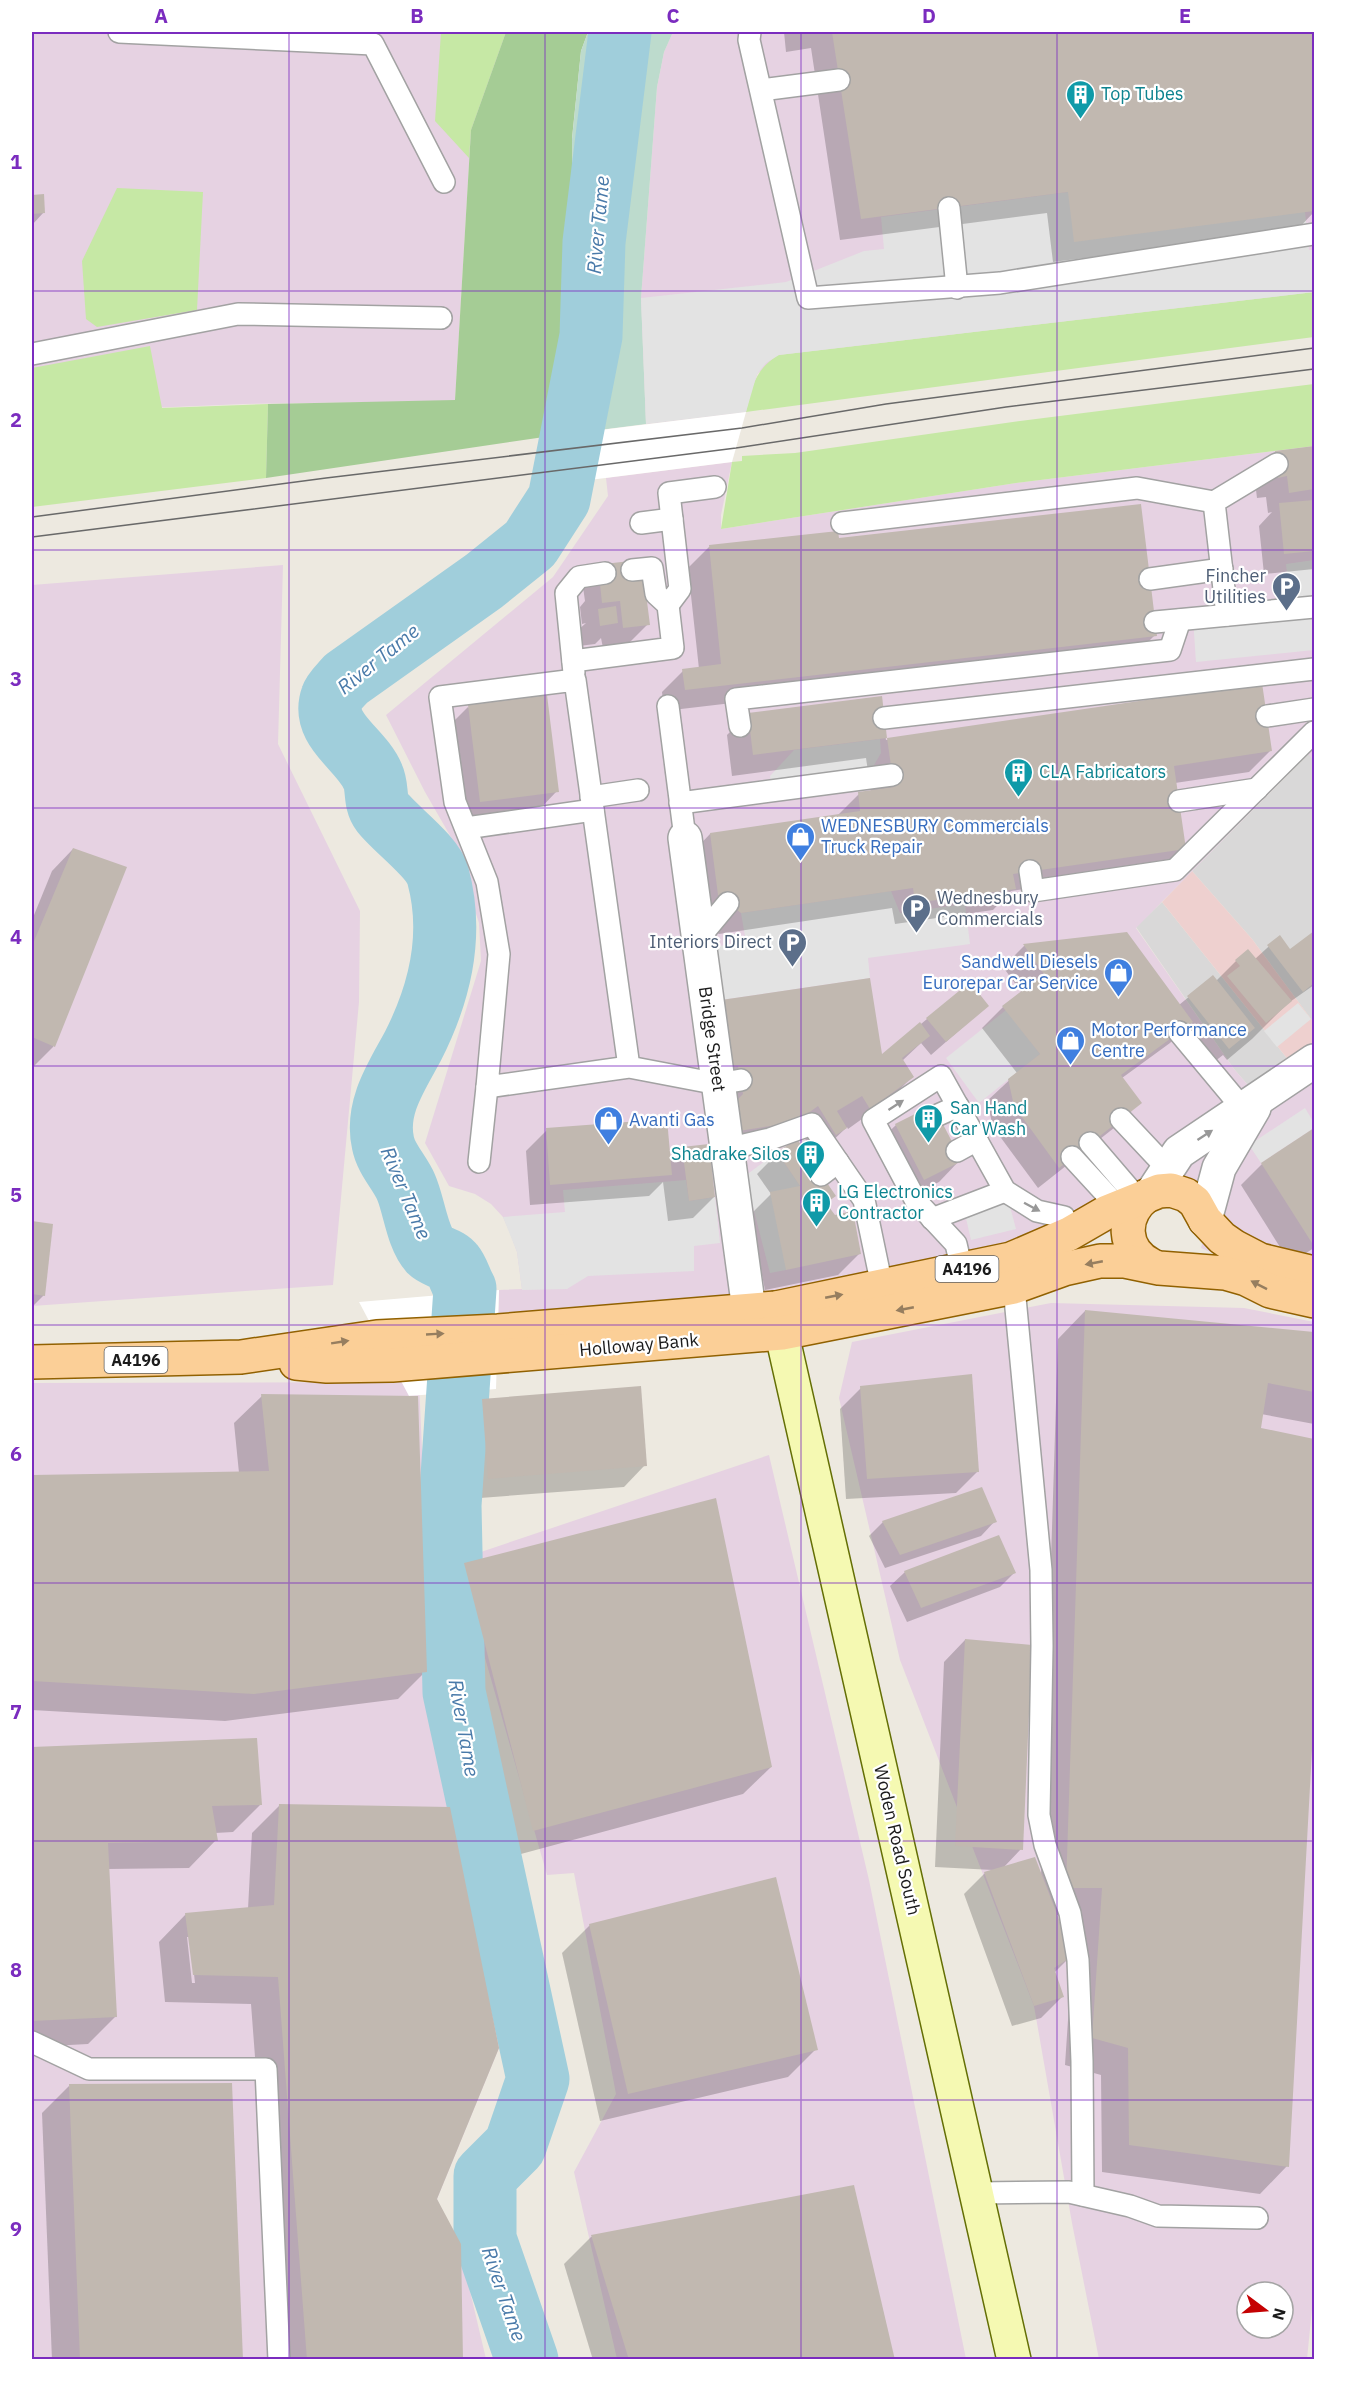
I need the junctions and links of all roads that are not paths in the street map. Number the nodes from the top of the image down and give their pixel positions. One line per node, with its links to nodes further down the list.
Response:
1 (119, 32): 5 (lane)
2 (750, 32): 4 (lane)
3 (839, 80): 4 (lane)
4 (761, 90): 8 (lane)
5 (444, 182)
6 (949, 208): 8 (lane)
7 (1314, 234): 8 (lane)
8 (957, 288)
9 (441, 318): 10 (lane)
10 (32, 354)
11 (1276, 464): 13 (lane)
12 (715, 487): 14 (lane)
13 (1214, 502): 16 (lane); 17 (lane)
14 (672, 519): 15 (lane); 21 (lane)
15 (641, 523)
16 (842, 523)
17 (1222, 569): 20 (lane); 23 (lane)
18 (632, 570): 21 (lane)
19 (605, 573): 27 (lane)
20 (1150, 579)
21 (668, 605): 27 (lane)
22 (1314, 607): 23 (lane)
23 (1227, 615): 24 (lane)
24 (1180, 620): 25 (lane); 32 (lane)
25 (1155, 622)
26 (1314, 669): 31 (lane)
27 (574, 670): 38 (lane); 40 (lane)
28 (668, 706): 39 (lane)
29 (1314, 709): 30 (lane)
30 (1267, 716)
31 (885, 718)
32 (740, 726)
33 (1314, 732): 35 (lane)
34 (892, 775): 39 (lane)
35 (1257, 789): 37 (lane); 42 (lane)
36 (638, 790): 38 (lane)
37 (1179, 801)
38 (592, 803): 40 (lane); 46 (lane)
39 (680, 803): 41 (lane)
40 (466, 828): 49 (lane)
41 (685, 838): 44 (street, Bridge Street)
42 (1030, 871)
43 (728, 903): 44 (lane)
44 (698, 939): 48 (street, Bridge Street)
45 (1179, 1032): 51 (lane)
46 (629, 1066): 48 (lane); 49 (lane)
47 (1312, 1067): 51 (street)
48 (730, 1082): 56 (street, Bridge Street)
49 (487, 1087): 59 (lane)
50 (958, 1106): 52 (lane); 54 (lane); 64 (lane, one-way to 50)
51 (1251, 1108): 63 (street, one-way to 51); 65 (street)
52 (938, 1115)
53 (1121, 1119): 63 (lane)
54 (977, 1140): 57 (lane); 62 (lane)
55 (1090, 1143): 63 (lane)
56 (727, 1149): 60 (lane); 73 (street, Bridge Street)
57 (957, 1151)
58 (1072, 1157): 63 (lane)
59 (479, 1162)
60 (838, 1162): 61 (lane); 71 (lane)
61 (821, 1175)
62 (1005, 1191): 64 (lane); 66 (lane, one-way to 66)
63 (1144, 1193): 65 (main road, A4196); 66 (main road, A4196); 67 (main road)
64 (932, 1219): 68 (lane)
65 (1205, 1220): 67 (main road); 70 (main road, A4196)
66 (1067, 1225): 69 (main road, A4196)
67 (1162, 1267): 69 (main road, A4196, one-way to 69); 72 (main road, A4196, one-way to 67)
68 (963, 1270): 69 (main road, A4196); 71 (main road, A4196)
69 (1012, 1273): 73 (main road, A4196, one-way to 73); 77 (lane)
70 (1314, 1273)
71 (882, 1286): 73 (main road, A4196, one-way to 71)
72 (1314, 1301)
73 (772, 1318): 74 (main road, Holloway Bank / A4196); 76 (street, Woden Road South)
74 (32, 1362)
75 (32, 2042): 79 (lane)
76 (977, 2193): 77 (lane); 80 (street, Woden Road South)
77 (1083, 2195): 78 (lane)
78 (1257, 2218)
79 (279, 2360)
80 (1014, 2360)

